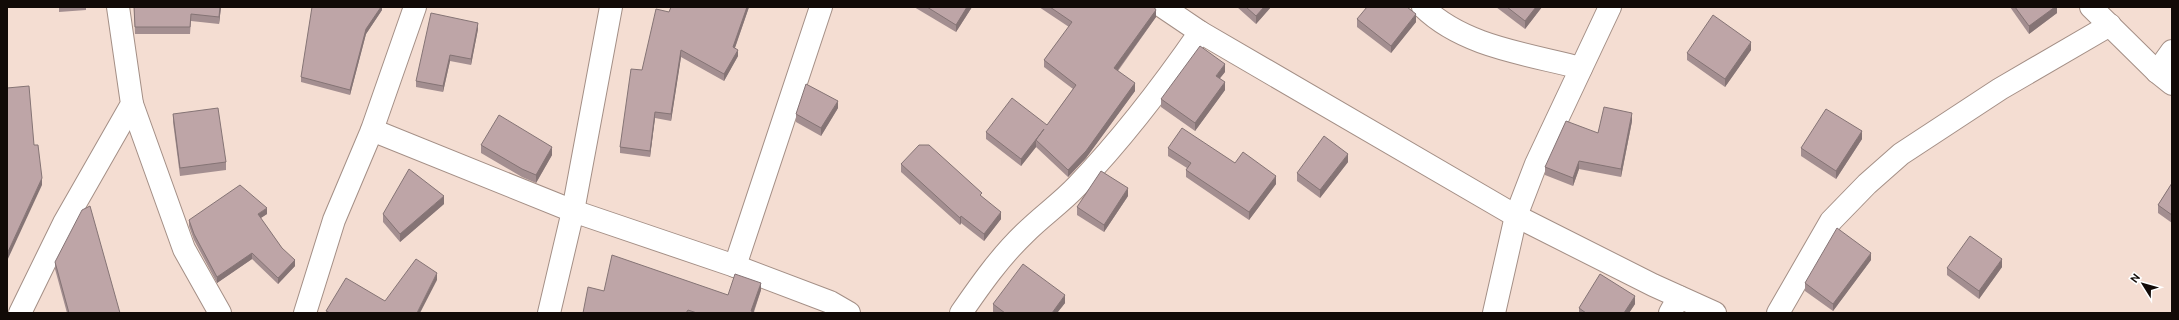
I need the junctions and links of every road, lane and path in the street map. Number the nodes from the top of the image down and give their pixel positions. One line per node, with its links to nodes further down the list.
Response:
1 (118, 7): 14 (street)
2 (415, 7): 15 (street)
3 (611, 7): 16 (street)
4 (821, 7): 18 (street)
5 (1163, 7): 10 (street)
6 (1422, 7): 12 (street)
7 (1610, 7): 12 (street)
8 (2091, 7): 9 (street)
9 (2110, 25): 13 (street); 28 (street)
10 (1200, 32): 17 (street); 25 (street)
11 (2172, 51): 13 (street)
12 (1581, 68): 17 (street)
13 (2164, 78)
14 (132, 104): 20 (street); 21 (street)
15 (372, 130): 16 (street); 22 (street)
16 (573, 211): 18 (street); 23 (street)
17 (1516, 216): 19 (street); 26 (street)
18 (735, 266): 24 (street)
19 (1675, 305): 27 (street)
20 (20, 313)
21 (220, 313)
22 (305, 313)
23 (549, 313)
24 (849, 313)
25 (961, 313)
26 (1494, 313)
27 (1715, 313)
28 (1778, 313)

